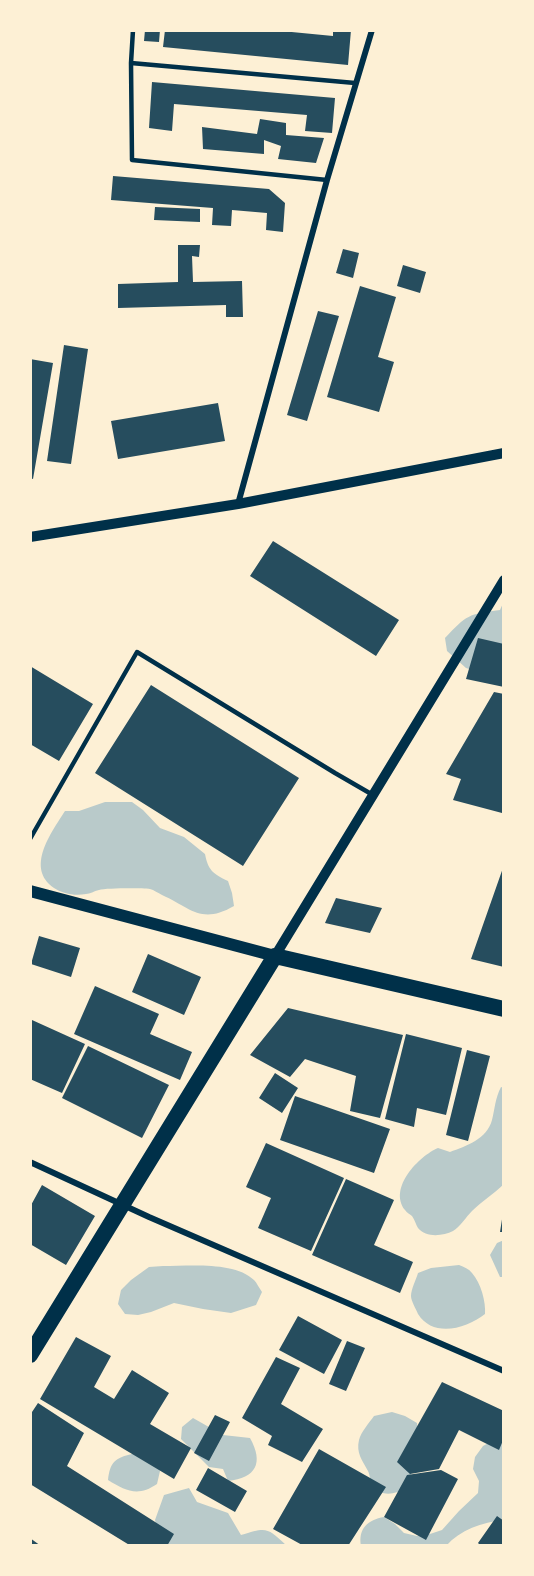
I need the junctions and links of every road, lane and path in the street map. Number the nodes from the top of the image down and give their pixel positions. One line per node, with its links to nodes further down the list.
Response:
1 (133, 30): 3 (lane)
2 (372, 30): 4 (street)
3 (131, 63): 4 (lane); 5 (lane)
4 (356, 83): 5 (street)
5 (327, 180): 7 (street)
6 (504, 453): 7 (street)
7 (238, 504): 8 (street)
8 (30, 537)
9 (504, 580): 10 (street)
10 (373, 795): 11 (lane); 13 (street)
11 (30, 839)
12 (30, 891): 13 (main road)
13 (275, 956): 14 (highway); 16 (highway)
14 (504, 1009)
15 (30, 1162): 16 (street)
16 (122, 1205): 17 (highway); 18 (street)
17 (30, 1355)
18 (504, 1371)

